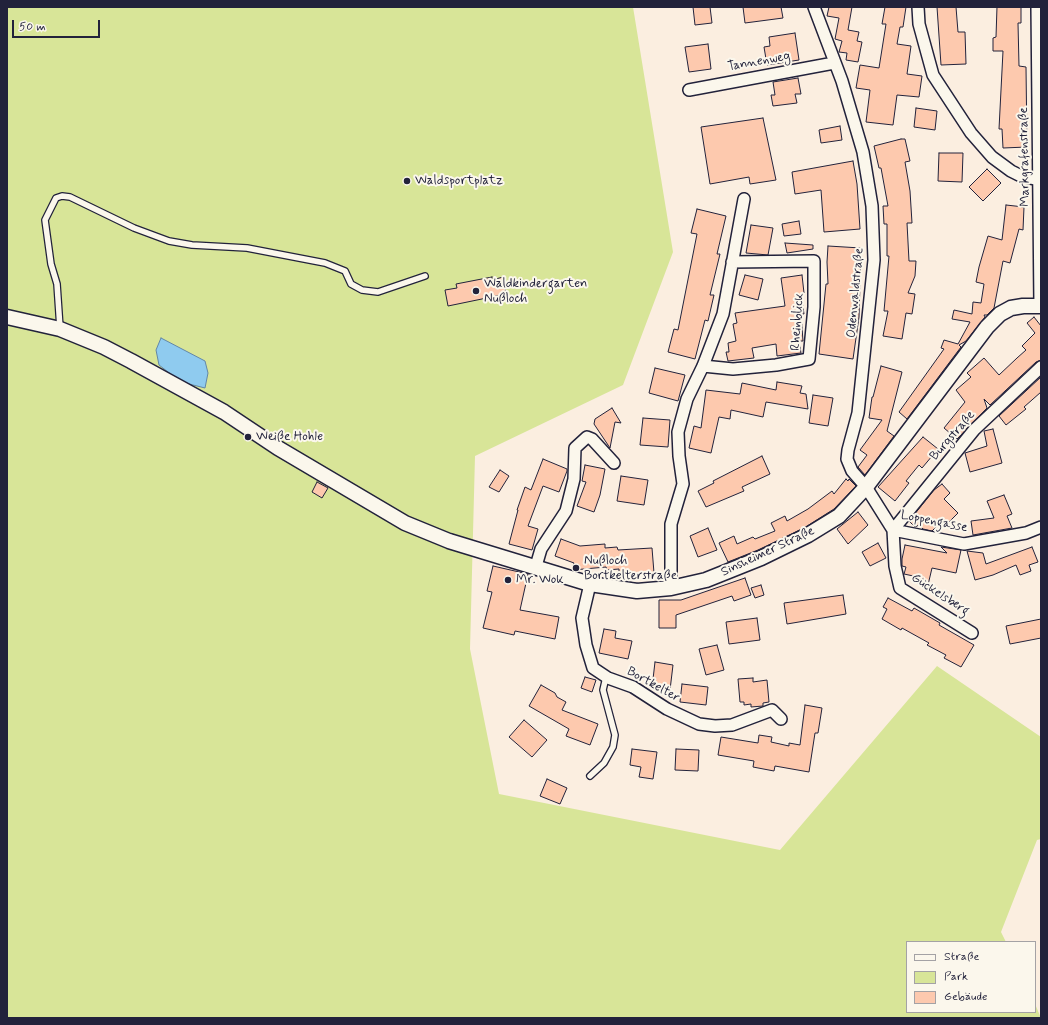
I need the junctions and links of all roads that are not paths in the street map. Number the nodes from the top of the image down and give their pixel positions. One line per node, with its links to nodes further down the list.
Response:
1 (814, 7): 4 (street, Odenwaldstraße)
2 (918, 7): 6 (street)
3 (1037, 7): 6 (street, Markgrafenstraße)
4 (834, 63): 5 (street, Tannenweg); 16 (street, Odenwaldstraße)
5 (689, 90)
6 (1039, 180): 10 (street, Markgrafenstraße)
7 (744, 199): 8 (street)
8 (732, 262): 13 (street); 13 (street, Rheinblick)
9 (425, 276): 12 (lane)
10 (1041, 306): 16 (street, Sinsheimer Straße)
11 (7, 317): 12 (street, Sinsheimer Straße)
12 (60, 329): 19 (street, Sinsheimer Straße)
13 (703, 366): 21 (street)
14 (1041, 367): 18 (street, Burgstraße)
15 (614, 463): 19 (street)
16 (866, 487): 18 (street, Loppengasse); 21 (street, Sinsheimer Straße)
17 (1041, 527): 18 (street, Loppengasse)
18 (893, 530): 22 (street, Gückelsberg)
19 (536, 566): 20 (street, Sinsheimer Straße)
20 (590, 584): 21 (street, Sinsheimer Straße); 23 (street, Bortkelter)
21 (671, 588)
22 (972, 633)
23 (606, 676): 24 (street, Bortkelter); 25 (lane)
24 (781, 719)
25 (590, 776)

